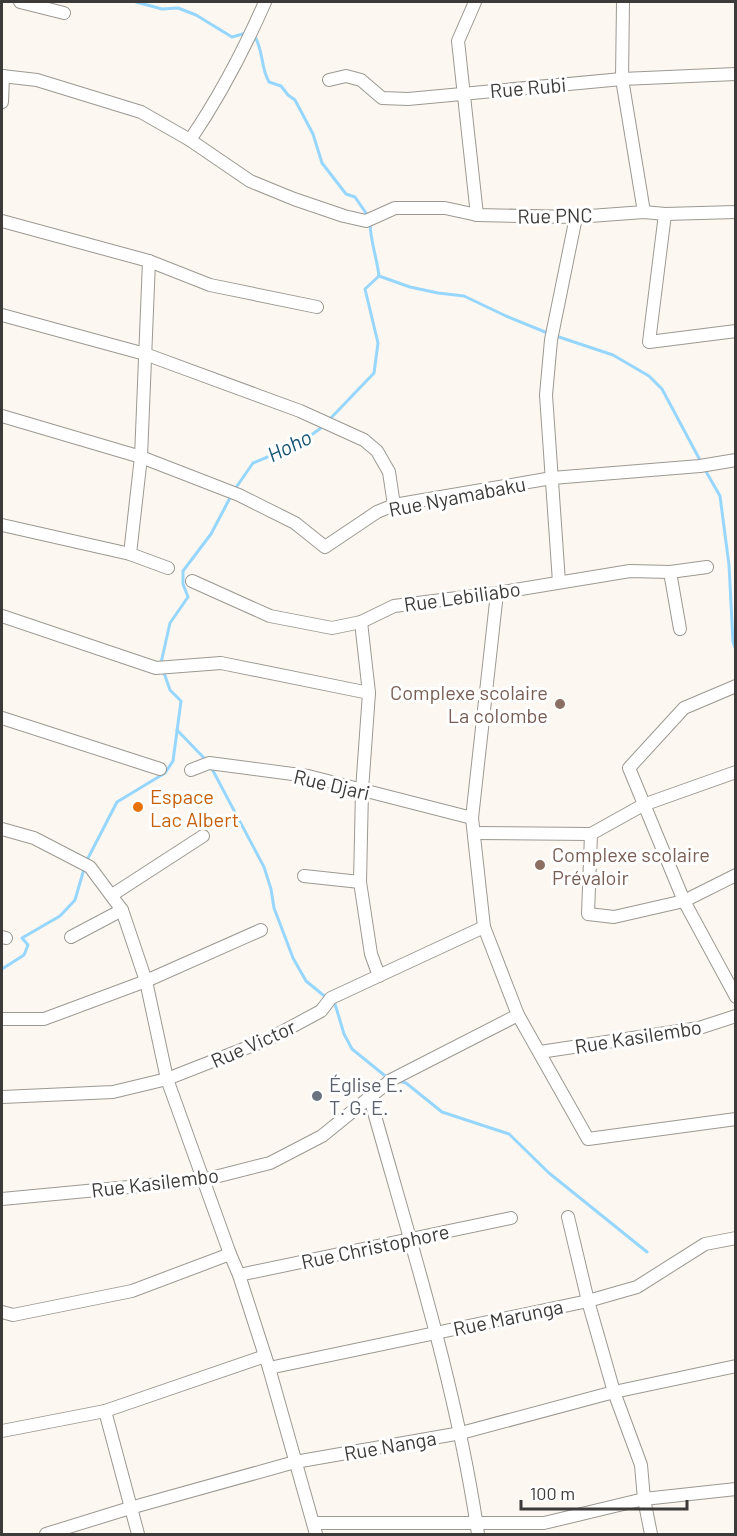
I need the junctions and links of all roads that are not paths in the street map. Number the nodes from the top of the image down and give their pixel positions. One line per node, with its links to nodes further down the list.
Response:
1 (20, 2): 5 (street)
2 (266, 2): 12 (street)
3 (475, 2): 10 (street)
4 (623, 2): 9 (street)
5 (64, 13)
6 (735, 74): 9 (street, Rue Rubi)
7 (2, 76): 11 (street); 12 (street)
8 (329, 80): 10 (street, Rue Rubi)
9 (622, 80): 10 (street, Rue Rubi); 13 (street)
10 (464, 93): 16 (street)
11 (2, 102)
12 (190, 140): 16 (street, Rue PNC)
13 (644, 212): 15 (street, Rue PNC); 17 (street, Rue PNC)
14 (735, 212): 15 (street, Rue PNC)
15 (665, 214): 22 (street)
16 (477, 215): 17 (street, Rue PNC)
17 (576, 217): 27 (street)
18 (2, 221): 19 (street)
19 (149, 261): 20 (street); 23 (street)
20 (316, 307)
21 (2, 315): 23 (street)
22 (735, 331)
23 (146, 354): 25 (street); 28 (street)
24 (2, 416): 25 (street)
25 (141, 457): 28 (street, Rue Nyamabaku); 30 (street)
26 (735, 460): 27 (street, Rue Nyamabaku)
27 (552, 478): 28 (street, Rue Nyamabaku); 35 (street)
28 (394, 505)
29 (2, 525): 30 (street)
30 (130, 554): 32 (street)
31 (708, 567): 33 (street, Rue Lebiliabo)
32 (168, 568)
33 (670, 572): 35 (street, Rue Lebiliabo); 39 (street)
34 (192, 581): 38 (street, Rue Lebiliabo)
35 (559, 582): 36 (street, Rue Lebiliabo)
36 (497, 593): 38 (street, Rue Lebiliabo); 48 (street)
37 (2, 616): 41 (street)
38 (361, 622): 41 (street)
39 (680, 629)
40 (735, 686): 47 (street)
41 (369, 693): 46 (street)
42 (2, 717): 43 (street)
43 (160, 769)
44 (191, 770): 46 (street, Rue Djari)
45 (735, 772): 47 (street)
46 (362, 790): 48 (street, Rue Djari); 55 (street)
47 (644, 805): 51 (street); 57 (street)
48 (472, 818): 50 (street)
49 (2, 829): 56 (street)
50 (474, 833): 51 (street); 59 (street)
51 (591, 834): 57 (street)
52 (203, 836): 56 (street)
53 (735, 875): 57 (street)
54 (304, 876): 55 (street)
55 (360, 882): 62 (street)
56 (112, 895): 58 (street)
57 (684, 901): 64 (street)
58 (122, 910): 61 (street); 63 (street)
59 (484, 927): 62 (street, Rue Victor); 66 (street)
60 (261, 930): 63 (street)
61 (71, 938)
62 (379, 976): 70 (street, Rue Victor)
63 (146, 981): 68 (street); 70 (street)
64 (732, 984): 65 (street)
65 (735, 998)
66 (518, 1015): 69 (street); 72 (street, Rue Kasilembo)
67 (735, 1016): 69 (street, Rue Kasilembo)
68 (2, 1019)
69 (540, 1052): 73 (street)
70 (167, 1079): 71 (street, Rue Victor); 74 (street)
71 (2, 1097)
72 (370, 1098): 74 (street, Rue Kasilembo); 78 (street)
73 (735, 1119)
74 (203, 1180): 75 (street, Rue Kasilembo); 80 (street)
75 (2, 1199)
76 (568, 1217): 82 (street)
77 (511, 1218): 78 (street, Rue Christophore)
78 (409, 1238): 81 (street, Rue Christophore); 84 (street)
79 (735, 1238): 82 (street, Rue Marunga)
80 (230, 1254): 81 (street); 83 (street)
81 (239, 1275): 85 (street)
82 (588, 1301): 84 (street, Rue Marunga); 87 (street)
83 (2, 1312)
84 (434, 1332): 85 (street, Rue Marunga); 90 (street)
85 (267, 1362): 88 (street, Rue Marunga); 91 (street)
86 (735, 1366): 87 (street, Rue Nanga)
87 (614, 1392): 90 (street, Rue Nanga); 93 (street)
88 (105, 1411): 89 (street, Rue Marunga); 94 (street)
89 (2, 1431)
90 (461, 1433): 91 (street, Rue Nanga); 96 (street)
91 (295, 1462): 94 (street, Rue Nanga); 95 (street)
92 (735, 1489): 93 (street)
93 (644, 1499): 96 (street); 99 (street)
94 (130, 1508): 97 (street, Rue Nanga); 98 (street)
95 (315, 1529): 96 (street)
96 (477, 1529)
97 (46, 1534)
98 (138, 1534)
99 (651, 1534)

